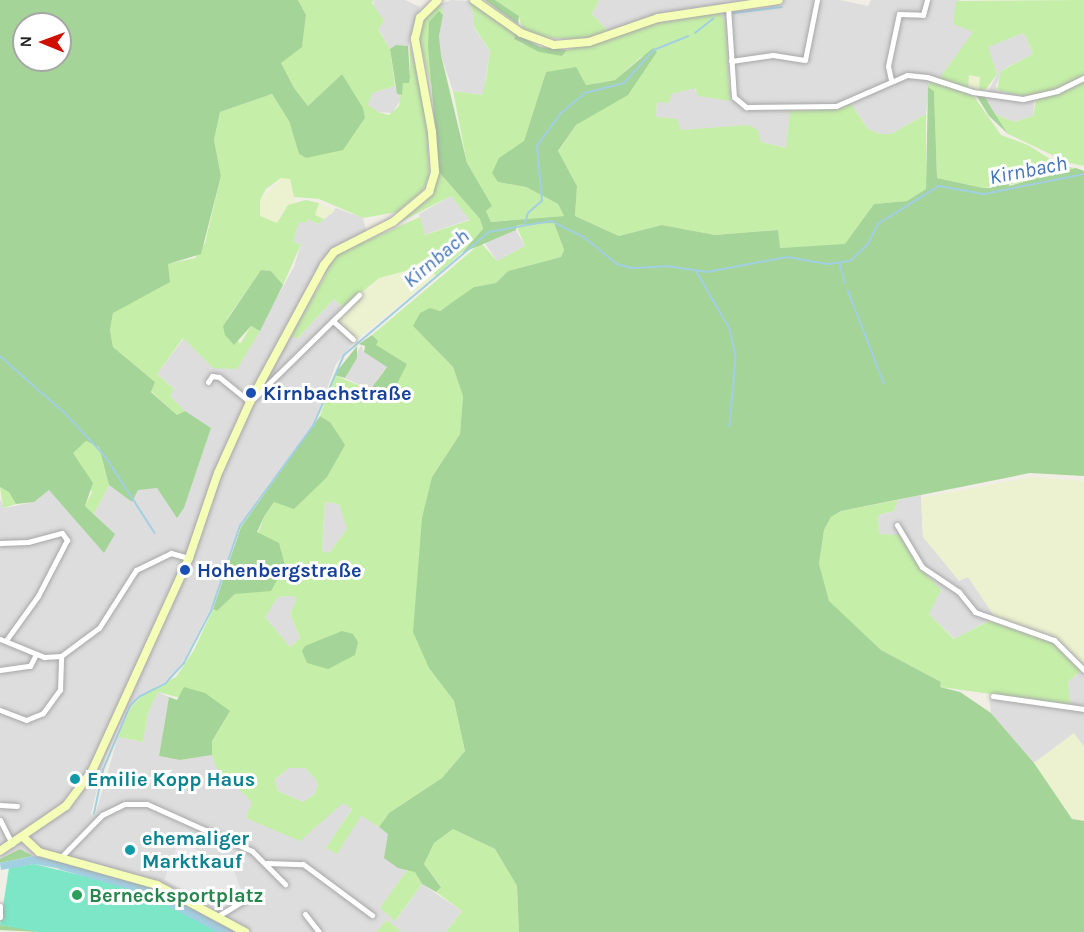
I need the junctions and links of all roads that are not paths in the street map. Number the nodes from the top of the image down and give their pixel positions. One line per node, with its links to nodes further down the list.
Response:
1 (438, 0): 14 (main road)
2 (474, 0): 6 (main road)
3 (779, 0): 6 (main road)
4 (818, 0): 7 (street)
5 (927, 0): 9 (street)
6 (728, 8): 7 (street)
7 (731, 61): 9 (street)
8 (1084, 78): 9 (street)
9 (891, 80)
10 (359, 295): 11 (street)
11 (333, 321): 12 (street); 14 (street)
12 (353, 339)
13 (208, 381): 14 (street)
14 (250, 402): 17 (main road)
15 (897, 525): 23 (street)
16 (0, 543): 19 (street)
17 (189, 558): 21 (street); 30 (main road)
18 (0, 639): 19 (street)
19 (8, 639): 20 (street)
20 (36, 654): 21 (street); 22 (street)
21 (61, 656): 26 (street)
22 (0, 670)
23 (1084, 670)
24 (993, 696): 25 (street)
25 (1084, 709)
26 (0, 710)
27 (0, 805): 28 (street)
28 (17, 806)
29 (0, 819): 31 (street)
30 (23, 837): 31 (main road); 33 (main road)
31 (12, 844): 32 (main road)
32 (0, 851)
33 (62, 856): 34 (street); 40 (main road)
34 (267, 863): 35 (street); 39 (street)
35 (285, 884)
36 (251, 896): 40 (street)
37 (0, 906): 41 (street)
38 (305, 914): 43 (street)
39 (372, 915)
40 (219, 916): 42 (main road)
41 (0, 917)
42 (245, 932)
43 (319, 932)

